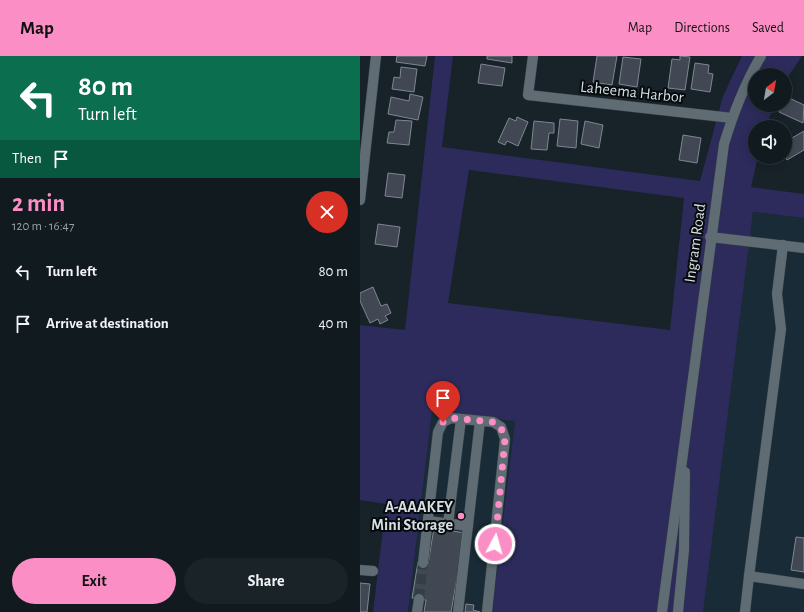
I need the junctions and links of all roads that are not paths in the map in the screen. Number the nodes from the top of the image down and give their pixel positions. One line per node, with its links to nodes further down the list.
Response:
1 (376, 56): 5 (street)
2 (533, 56): 4 (street, Laheema Harbor)
3 (761, 56): 4 (street, Ingram Road)
4 (732, 118): 6 (street, Ingram Road)
5 (360, 200)
6 (710, 237): 7 (street); 11 (street, Ingram Road)
7 (783, 245): 8 (street); 18 (street)
8 (804, 248)
9 (461, 419): 10 (street); 12 (street); 13 (street)
10 (480, 421): 14 (street); 23 (street)
11 (684, 442): 24 (street, Ingram Road); 25 (street, Ingram Road)
12 (428, 521): 13 (street); 15 (street)
13 (448, 524): 14 (street)
14 (468, 526): 22 (street)
15 (423, 563)
16 (360, 570): 17 (street)
17 (373, 571)
18 (749, 576): 19 (street); 26 (street)
19 (804, 584)
20 (419, 599): 21 (street)
21 (417, 612)
22 (458, 612)
23 (487, 612)
24 (662, 612)
25 (678, 612)
26 (745, 612)

